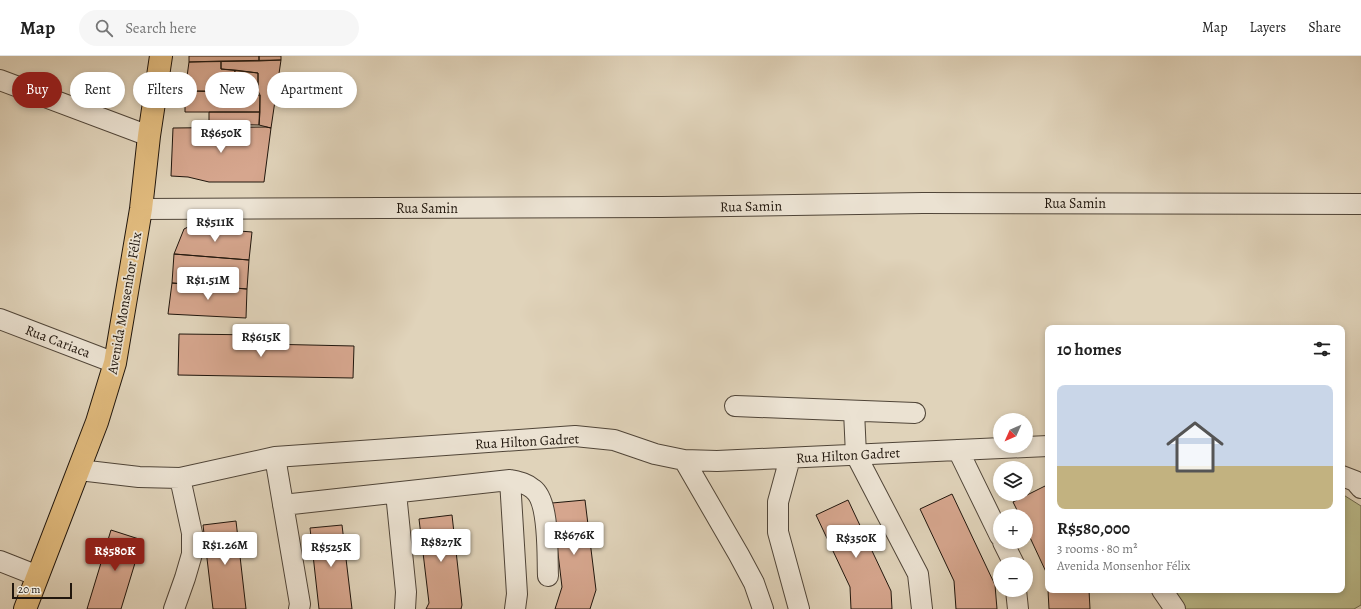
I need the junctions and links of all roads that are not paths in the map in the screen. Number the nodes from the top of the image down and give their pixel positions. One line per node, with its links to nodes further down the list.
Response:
1 (161, 56): 3 (main road, Avenida Monsenhor Félix)
2 (0, 80): 3 (street)
3 (148, 136): 5 (main road, Avenida Monsenhor Félix)
4 (1361, 204): 5 (street, Rua Samin)
5 (141, 210): 7 (main road, Avenida Monsenhor Félix)
6 (0, 319): 7 (street, Rua Cariaca)
7 (115, 363): 17 (main road, Avenida Monsenhor Félix)
8 (735, 406): 9 (street)
9 (854, 410): 10 (street); 13 (street)
10 (915, 413)
11 (1045, 446): 12 (street, Rua Hilton Gadret)
12 (958, 450): 13 (street, Rua Hilton Gadret); 24 (street)
13 (856, 455): 15 (street, Rua Hilton Gadret); 37 (street)
14 (275, 457): 16 (street, Rua Hilton Gadret); 19 (street, Rua Hilton Gadret); 23 (street)
15 (790, 458): 16 (street, Rua Hilton Gadret); 36 (street)
16 (684, 460): 35 (street)
17 (79, 470): 19 (street, Rua Hilton Gadret); 26 (main road, Avenida Monsenhor Félix)
18 (1345, 477): 21 (street)
19 (180, 478): 31 (street)
20 (510, 480): 22 (street); 27 (street); 34 (street)
21 (1361, 488)
22 (396, 492): 23 (street); 33 (street)
23 (283, 505): 32 (street)
24 (993, 522)
25 (0, 561): 26 (street)
26 (38, 576): 30 (main road, Avenida Monsenhor Félix)
27 (548, 576)
28 (1164, 593): 39 (street)
29 (1017, 597): 38 (street)
30 (25, 609)
31 (174, 609)
32 (299, 609)
33 (405, 609)
34 (515, 609)
35 (763, 609)
36 (799, 609)
37 (922, 609)
38 (1018, 609)
39 (1175, 609)

